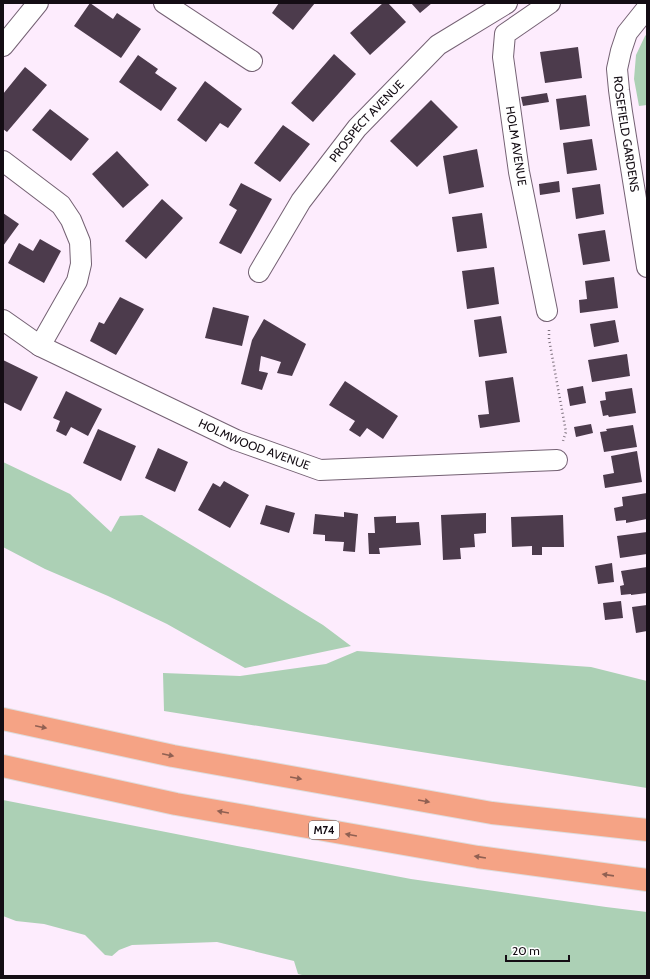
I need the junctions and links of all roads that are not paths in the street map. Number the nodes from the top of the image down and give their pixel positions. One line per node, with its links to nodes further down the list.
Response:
1 (38, 3): 6 (street)
2 (164, 3): 7 (street)
3 (507, 3): 10 (street, PROSPECT AVENUE)
4 (550, 3): 11 (street, HOLM AVENUE)
5 (647, 8): 9 (street, ROSEFIELD GARDENS)
6 (3, 46)
7 (252, 61)
8 (3, 161): 13 (street)
9 (647, 267)
10 (259, 272)
11 (547, 311)
12 (3, 320): 13 (street, HOLMWOOD AVENUE)
13 (40, 346): 14 (street, HOLMWOOD AVENUE)
14 (557, 460)
15 (3, 718): 17 (highway, one-way to 17)
16 (3, 766): 18 (highway, M74, one-way to 16)
17 (647, 830)
18 (647, 880)

